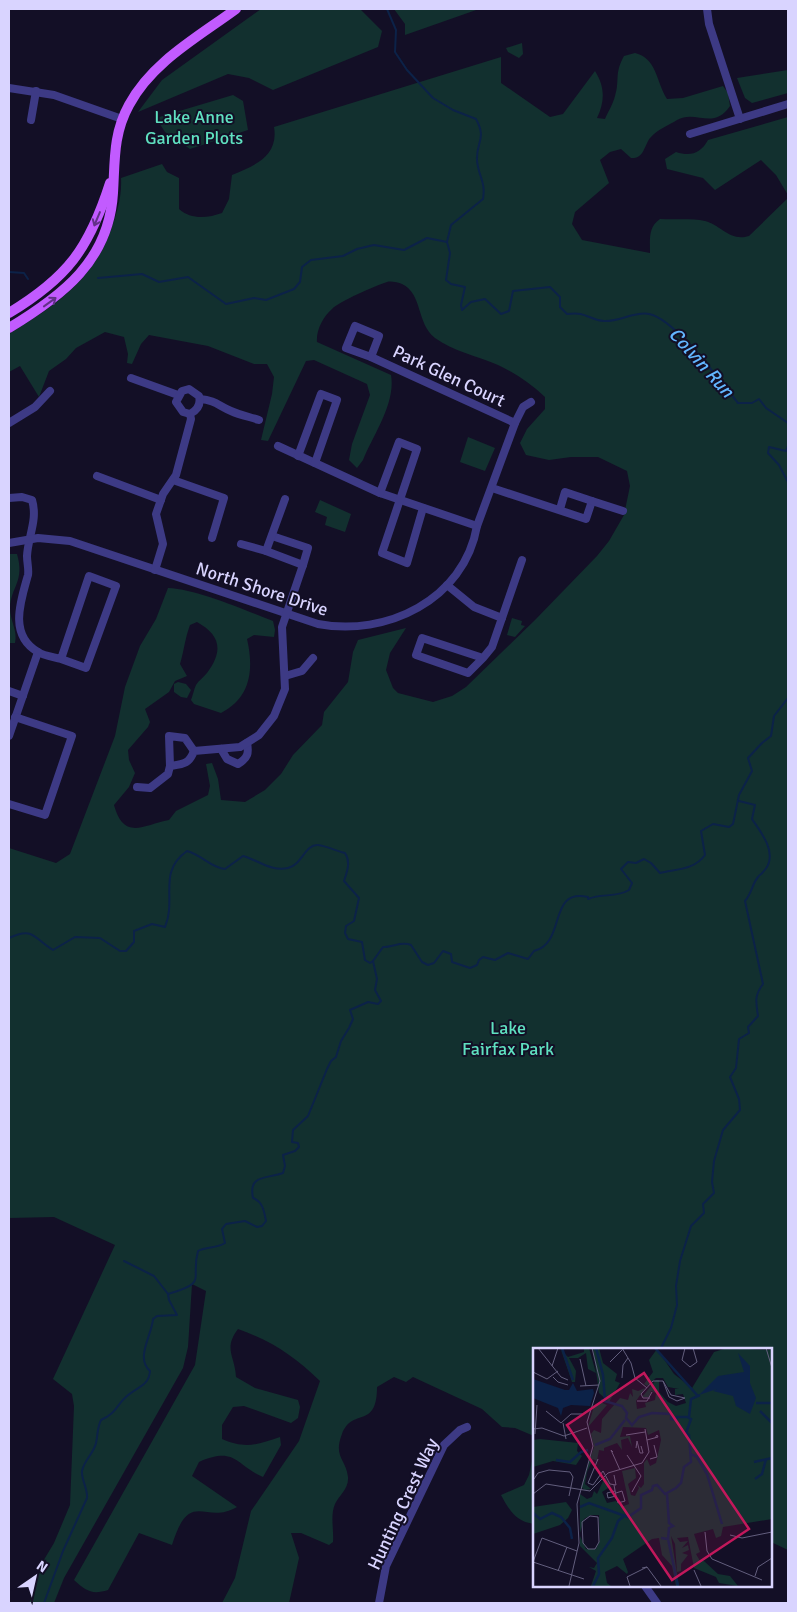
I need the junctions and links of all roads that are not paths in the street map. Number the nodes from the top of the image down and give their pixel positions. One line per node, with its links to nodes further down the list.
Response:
1 (236, 9): 6 (main road)
2 (707, 9): 7 (street)
3 (9, 88): 4 (street)
4 (36, 91): 6 (street); 8 (street)
5 (788, 104): 7 (street)
6 (122, 119): 10 (main road)
7 (740, 119): 9 (street)
8 (31, 120)
9 (690, 134)
10 (113, 173): 11 (main road, one-way to 11); 12 (main road, one-way to 10)
11 (9, 313)
12 (9, 328)
13 (371, 357): 13 (street, Park Glen Court); 22 (street, Park Glen Court)
14 (131, 378): 16 (street)
15 (50, 391): 21 (street)
16 (178, 395): 17 (street); 19 (street)
17 (200, 400): 19 (street); 20 (street)
18 (531, 402): 22 (street, North Shore Drive)
19 (190, 414): 27 (street)
20 (259, 420)
21 (9, 423)
22 (515, 423): 28 (street, North Shore Drive)
23 (278, 446): 24 (street)
24 (298, 456): 25 (street); 25 (street)
25 (315, 463): 29 (street)
26 (97, 476): 32 (street)
27 (173, 480): 32 (street); 40 (street)
28 (492, 488): 36 (street); 38 (street, North Shore Drive)
29 (380, 493): 33 (street); 33 (street)
30 (9, 498): 41 (street)
31 (285, 499): 39 (street)
32 (161, 500): 47 (street)
33 (398, 500): 35 (street); 35 (street)
34 (592, 501): 36 (street); 36 (street); 37 (street)
35 (423, 508): 38 (street)
36 (560, 509)
37 (623, 510)
38 (478, 526): 48 (street, North Shore Drive)
39 (272, 536): 44 (street); 46 (street)
40 (212, 538)
41 (30, 539): 42 (street, North Shore Drive); 47 (street, North Shore Drive); 51 (street)
42 (9, 543)
43 (241, 544): 44 (street)
44 (266, 551): 46 (street)
45 (522, 560): 50 (street)
46 (303, 565): 49 (street)
47 (155, 570): 49 (street, North Shore Drive)
48 (447, 585): 49 (street, North Shore Drive); 50 (street)
49 (288, 615): 55 (street)
50 (502, 618): 53 (street)
51 (38, 652): 54 (street); 57 (street)
52 (313, 658): 55 (street)
53 (483, 658): 53 (street)
54 (60, 659): 54 (street)
55 (285, 676): 60 (street)
56 (9, 691): 57 (street)
57 (23, 696): 58 (street)
58 (16, 717): 59 (street); 65 (street)
59 (9, 736)
60 (247, 743): 61 (street); 61 (street)
61 (221, 749): 62 (street)
62 (194, 750): 63 (street); 63 (street)
63 (170, 766): 64 (street)
64 (137, 787)
65 (9, 804)
66 (467, 1427): 68 (street, Hunting Crest Way)
67 (646, 1587): 69 (street)
68 (379, 1603)
69 (657, 1603)

